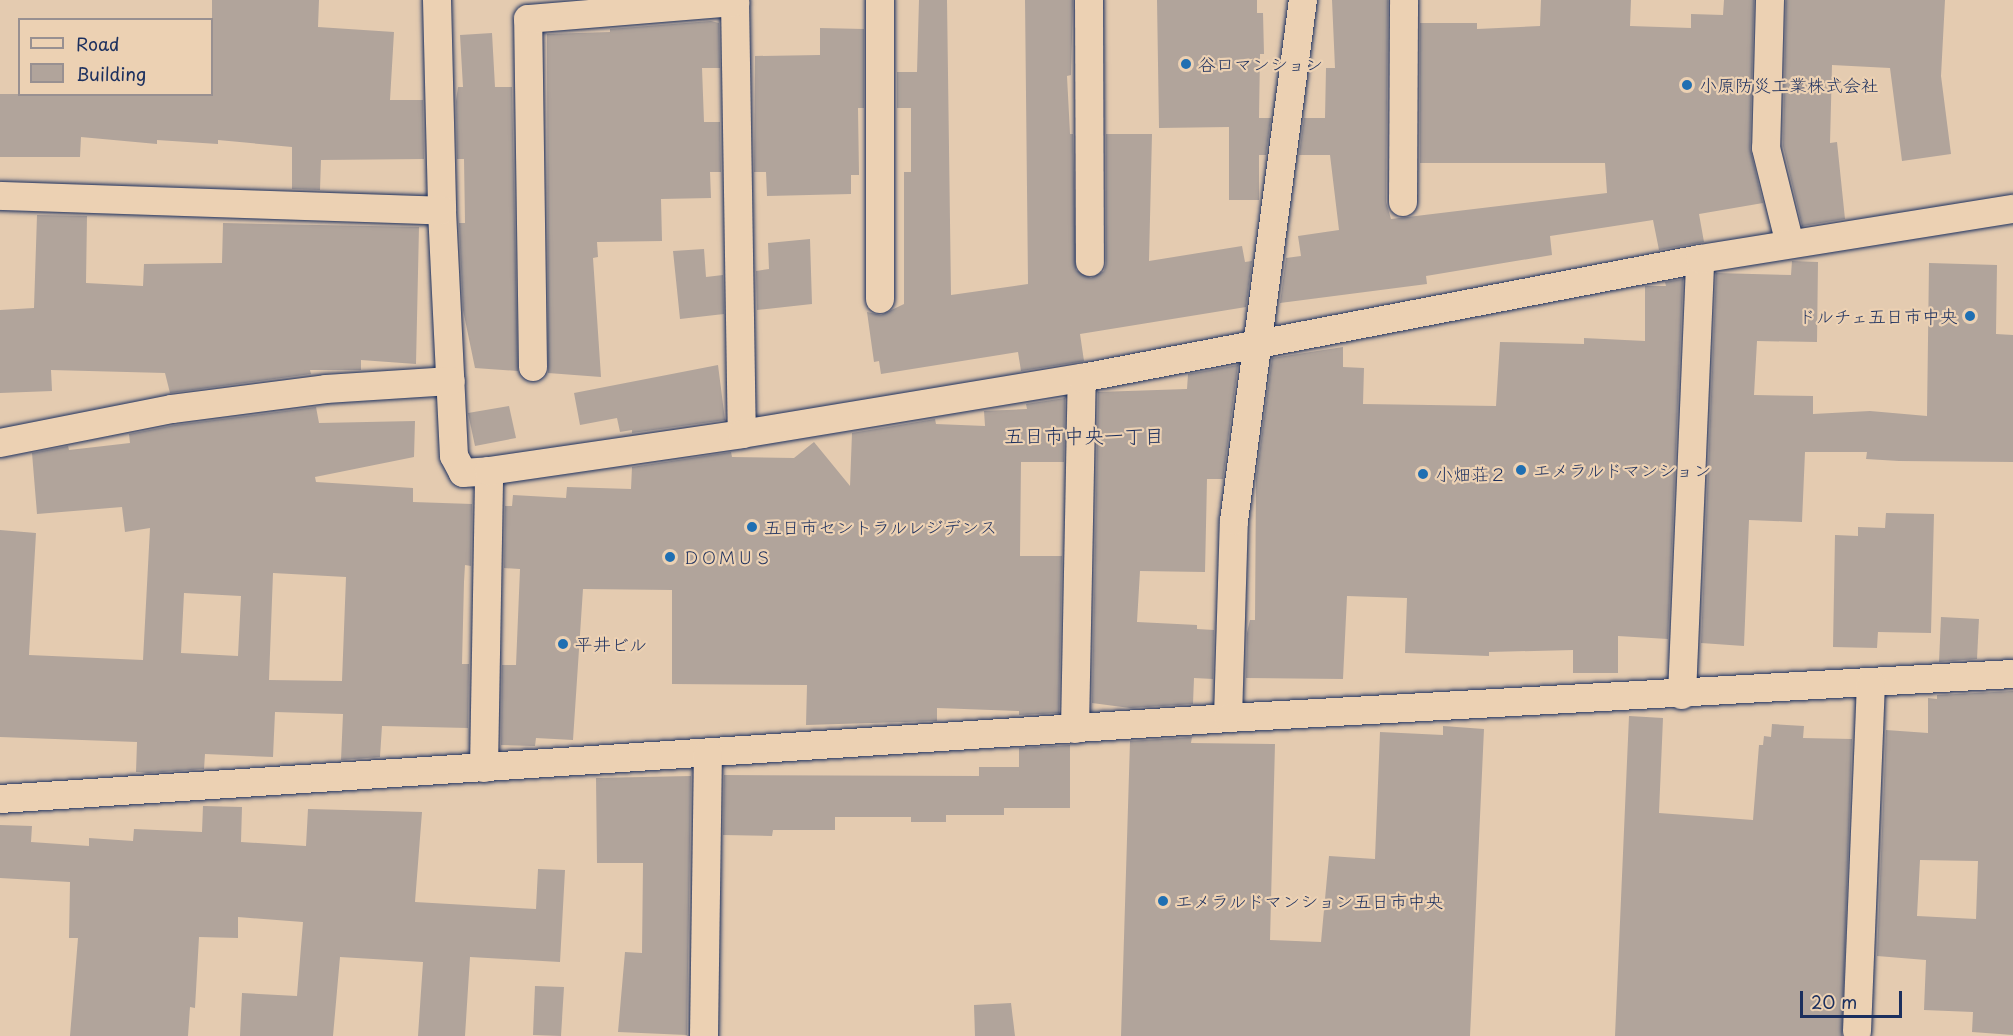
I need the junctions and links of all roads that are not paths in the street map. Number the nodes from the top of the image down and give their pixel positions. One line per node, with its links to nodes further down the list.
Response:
1 (437, 0): 11 (street)
2 (880, 0): 15 (street)
3 (1089, 0): 14 (street)
4 (1303, 0): 16 (street)
5 (1404, 0): 9 (street)
6 (1770, 0): 12 (street)
7 (735, 1): 17 (street); 20 (street)
8 (0, 196): 11 (street)
9 (1403, 202)
10 (2013, 209): 12 (street)
11 (442, 212): 19 (street)
12 (1790, 244): 13 (street)
13 (1700, 259): 16 (street); 25 (street)
14 (1090, 262)
15 (880, 299)
16 (1259, 347): 18 (street); 26 (street)
17 (533, 367)
18 (1082, 378): 20 (street); 27 (street)
19 (451, 381): 21 (street); 22 (street)
20 (742, 434): 22 (street)
21 (0, 443)
22 (489, 471): 29 (street)
23 (2013, 674): 24 (street)
24 (1871, 683): 25 (street); 31 (street)
25 (1682, 695): 26 (street)
26 (1228, 717): 27 (street)
27 (1075, 729): 28 (street)
28 (708, 753): 29 (street); 32 (street)
29 (484, 768): 30 (street)
30 (0, 799)
31 (1857, 1031)
32 (704, 1036)

